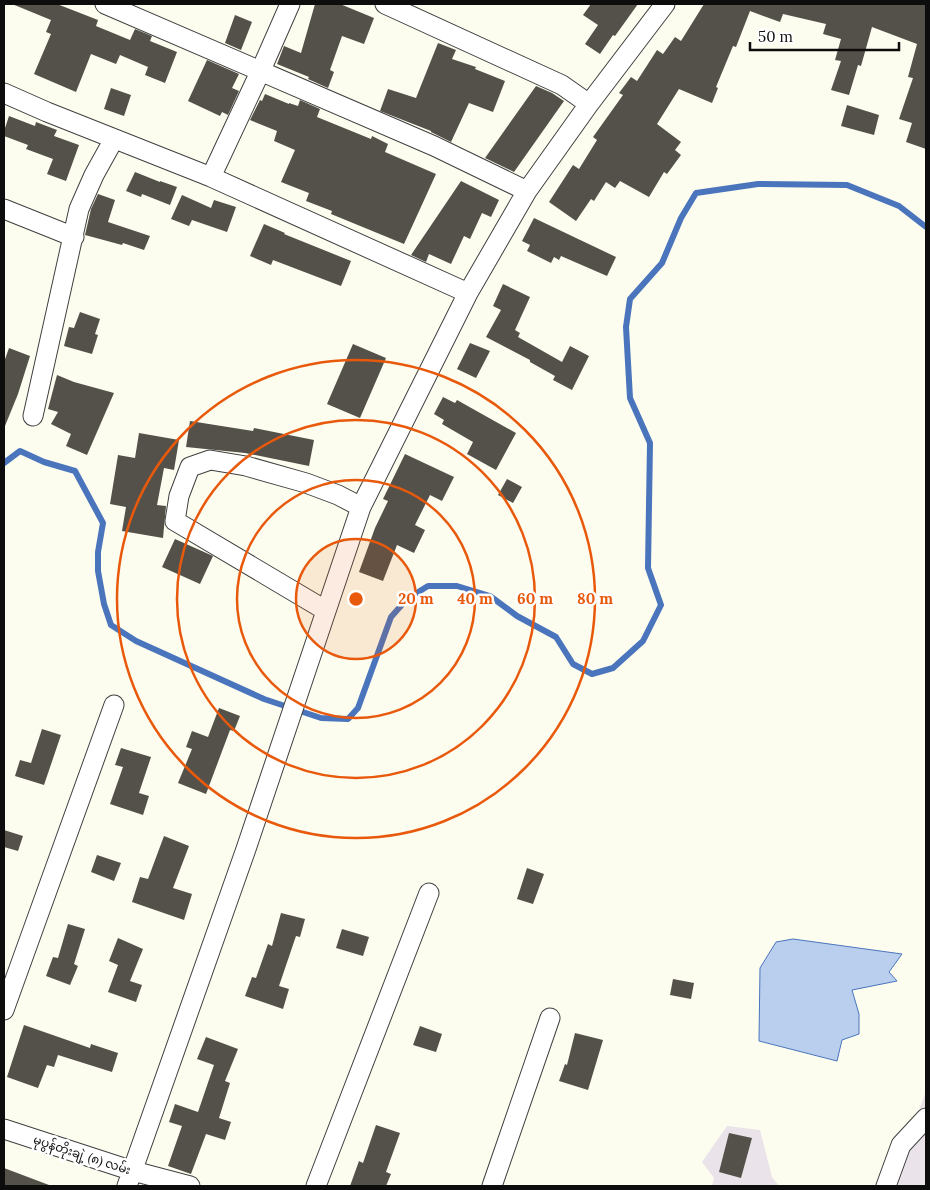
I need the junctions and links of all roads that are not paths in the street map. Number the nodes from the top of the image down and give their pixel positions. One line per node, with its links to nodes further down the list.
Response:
1 (105, 4): 5 (street)
2 (290, 4): 5 (street)
3 (384, 4): 7 (street)
4 (665, 4): 7 (street)
5 (261, 70): 9 (street); 10 (street)
6 (4, 93): 8 (street)
7 (589, 104): 10 (street)
8 (114, 138): 9 (street); 12 (street)
9 (211, 177): 13 (street)
10 (527, 191): 13 (street)
11 (4, 209): 12 (street)
12 (74, 237): 14 (street)
13 (468, 293): 15 (street)
14 (33, 416)
15 (361, 507): 16 (street); 16 (street)
16 (325, 610): 23 (street)
17 (114, 705): 19 (street)
18 (429, 893): 25 (street)
19 (4, 1010)
20 (550, 1018): 26 (street)
21 (926, 1118): 27 (street)
22 (4, 1129): 23 (street, မုပွန်တိုးချဲ့ (၈) လမ်း)
23 (130, 1179): 24 (street, မုပွန်တိုးချဲ့ (၈) လမ်း)
24 (190, 1186)
25 (316, 1186)
26 (492, 1186)
27 (886, 1186)

